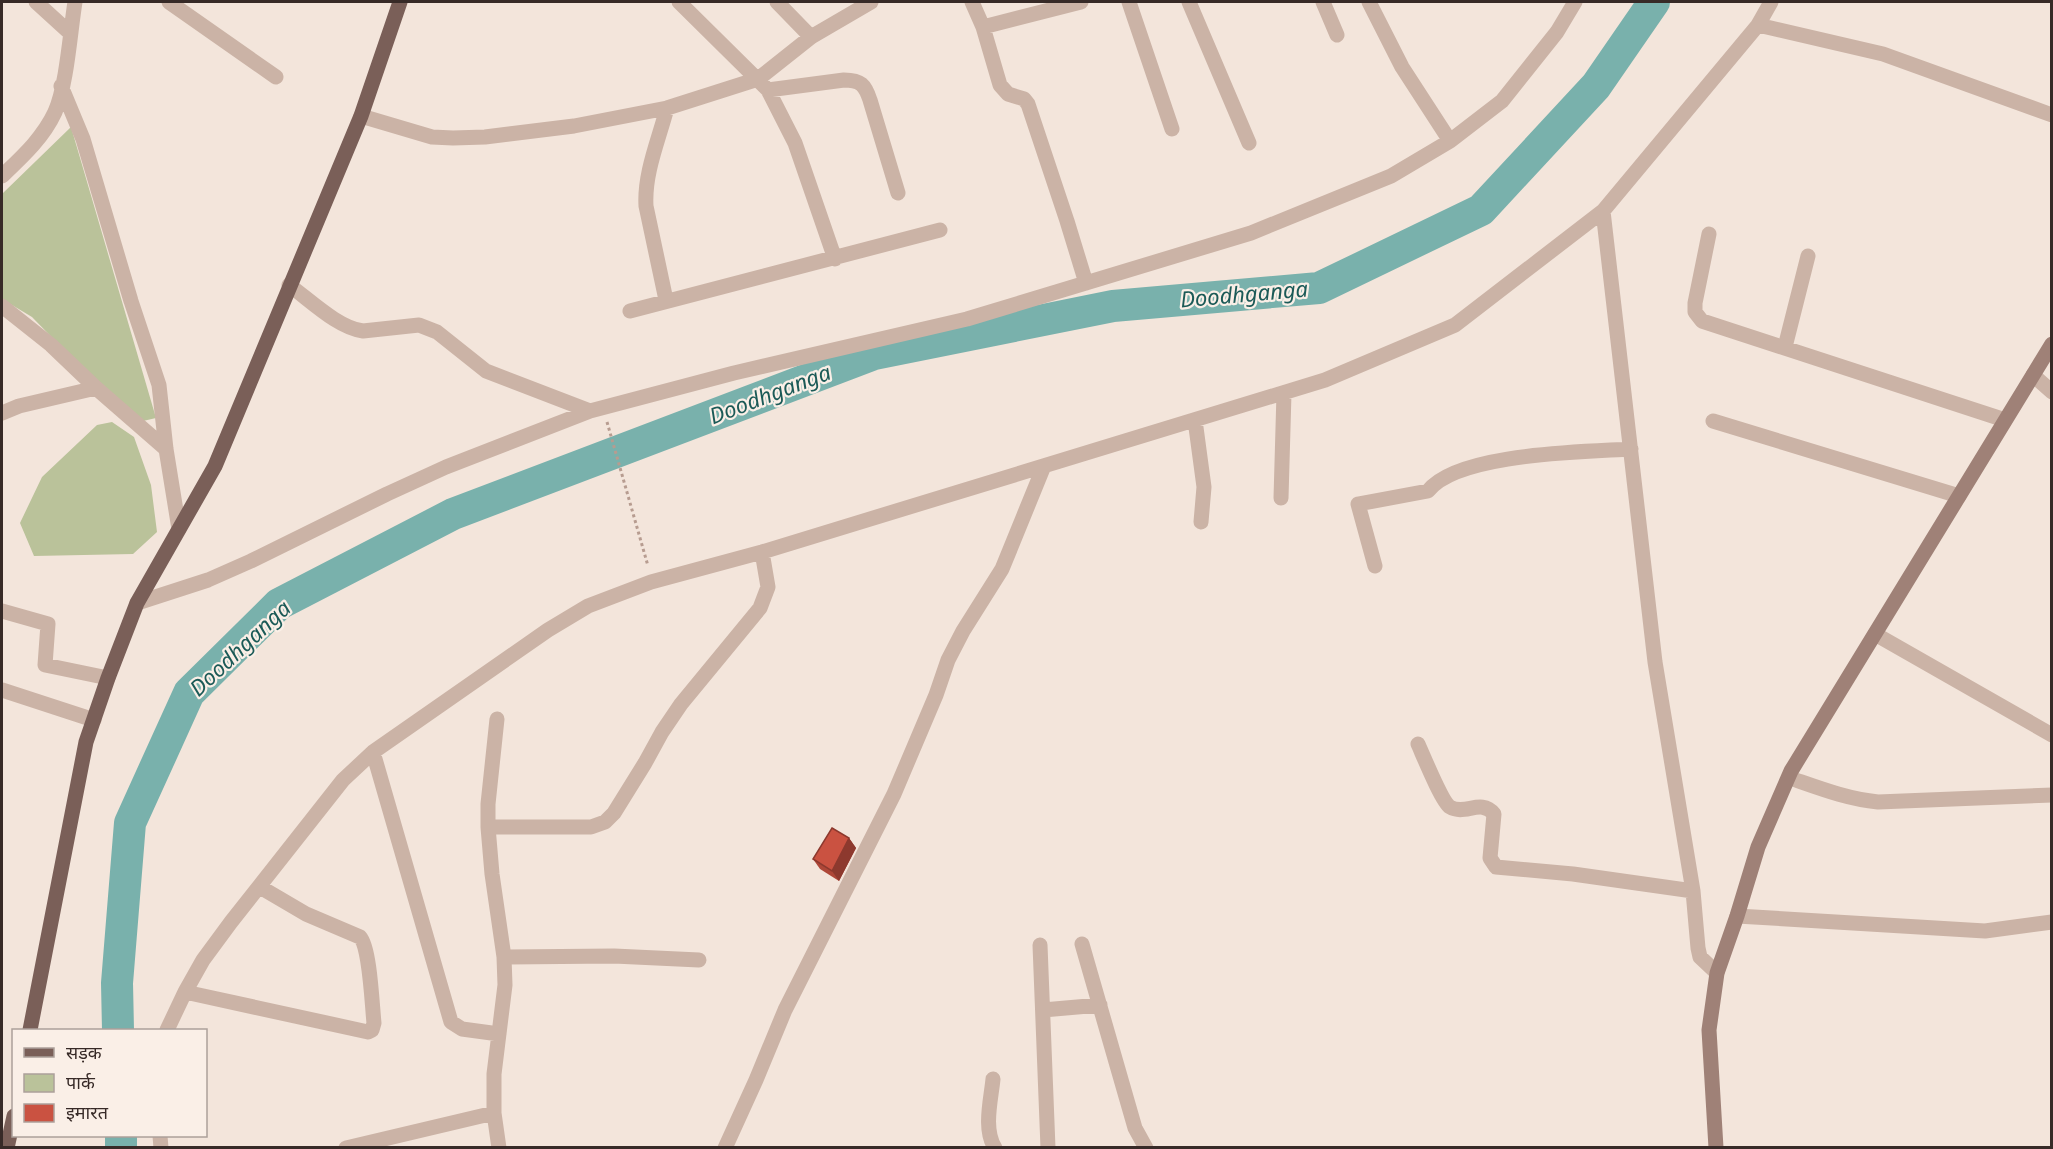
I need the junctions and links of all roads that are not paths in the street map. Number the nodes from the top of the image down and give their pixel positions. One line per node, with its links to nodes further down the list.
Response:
1 (36, 2): 18 (street)
2 (75, 2): 18 (street)
3 (169, 2): 21 (street)
4 (400, 2): 26 (main road)
5 (679, 2): 22 (street)
6 (777, 2): 20 (street)
7 (871, 2): 20 (street)
8 (972, 2): 17 (street)
9 (1081, 2): 17 (street)
10 (1129, 2): 27 (street)
11 (1189, 2): 29 (street)
12 (1323, 2): 19 (street)
13 (1369, 2): 28 (street)
14 (1575, 2): 28 (street)
15 (1771, 2): 16 (street)
16 (1758, 26): 25 (street); 32 (street)
17 (983, 27): 37 (street)
18 (70, 33): 23 (street)
19 (1337, 35)
20 (811, 37): 22 (street)
21 (276, 77)
22 (763, 84): 24 (street); 31 (street); 36 (street)
23 (61, 86): 30 (street); 53 (street)
24 (668, 108): 26 (street); 39 (street)
25 (2052, 115)
26 (361, 116): 38 (main road)
27 (1172, 129)
28 (1450, 141): 37 (street)
29 (1250, 143)
30 (2, 176)
31 (898, 193)
32 (1603, 211): 47 (street); 54 (street)
33 (940, 230): 36 (street)
34 (1709, 234): 43 (street)
35 (1808, 256): 43 (street)
36 (835, 259): 39 (street)
37 (1086, 283): 48 (street)
38 (290, 285): 48 (street); 59 (main road)
39 (666, 300): 41 (street)
40 (2, 306): 45 (street)
41 (630, 311)
42 (2052, 344): 44 (main road)
43 (1785, 347): 51 (street)
44 (2033, 375): 46 (street); 51 (main road)
45 (96, 388): 49 (street); 53 (street)
46 (2052, 392)
47 (1284, 393): 50 (street); 57 (street)
48 (591, 411): 62 (street)
49 (2, 413)
50 (1195, 420): 55 (street); 58 (street)
51 (2005, 420): 56 (main road)
52 (1713, 421): 56 (street)
53 (166, 449): 59 (street)
54 (1630, 449): 61 (street); 76 (street)
55 (1044, 466): 60 (street); 96 (street)
56 (1959, 496): 64 (main road)
57 (1281, 498)
58 (1201, 522)
59 (179, 529): 62 (main road)
60 (762, 552): 71 (street); 74 (street)
61 (1376, 566)
62 (137, 603): 65 (main road)
63 (2, 611): 65 (street)
64 (1875, 634): 69 (street); 72 (main road)
65 (108, 678): 68 (main road)
66 (2, 690): 68 (street)
67 (497, 719): 74 (street)
68 (94, 720): 87 (main road)
69 (2052, 735)
70 (1418, 744): 76 (street)
71 (373, 752): 75 (street); 89 (street)
72 (1790, 778): 73 (street); 77 (main road)
73 (2052, 795)
74 (488, 827): 81 (street)
75 (260, 887): 84 (street); 84 (street)
76 (1694, 891): 83 (street)
77 (1737, 916): 78 (street); 83 (main road)
78 (2052, 921)
79 (1082, 944): 85 (street)
80 (1040, 945): 86 (street)
81 (504, 957): 82 (street); 89 (street)
82 (699, 960)
83 (1717, 973): 100 (main road)
84 (185, 992): 88 (street)
85 (1100, 1005): 86 (street); 99 (street)
86 (1043, 1010): 98 (street)
87 (30, 1029)
88 (167, 1029)
89 (499, 1034): 91 (street)
90 (993, 1079): 97 (street)
91 (495, 1113): 94 (street); 95 (street)
92 (12, 1125): 93 (main road)
93 (7, 1148)
94 (346, 1148)
95 (499, 1148)
96 (725, 1148)
97 (995, 1148)
98 (1048, 1148)
99 (1146, 1148)
100 (1716, 1148)

